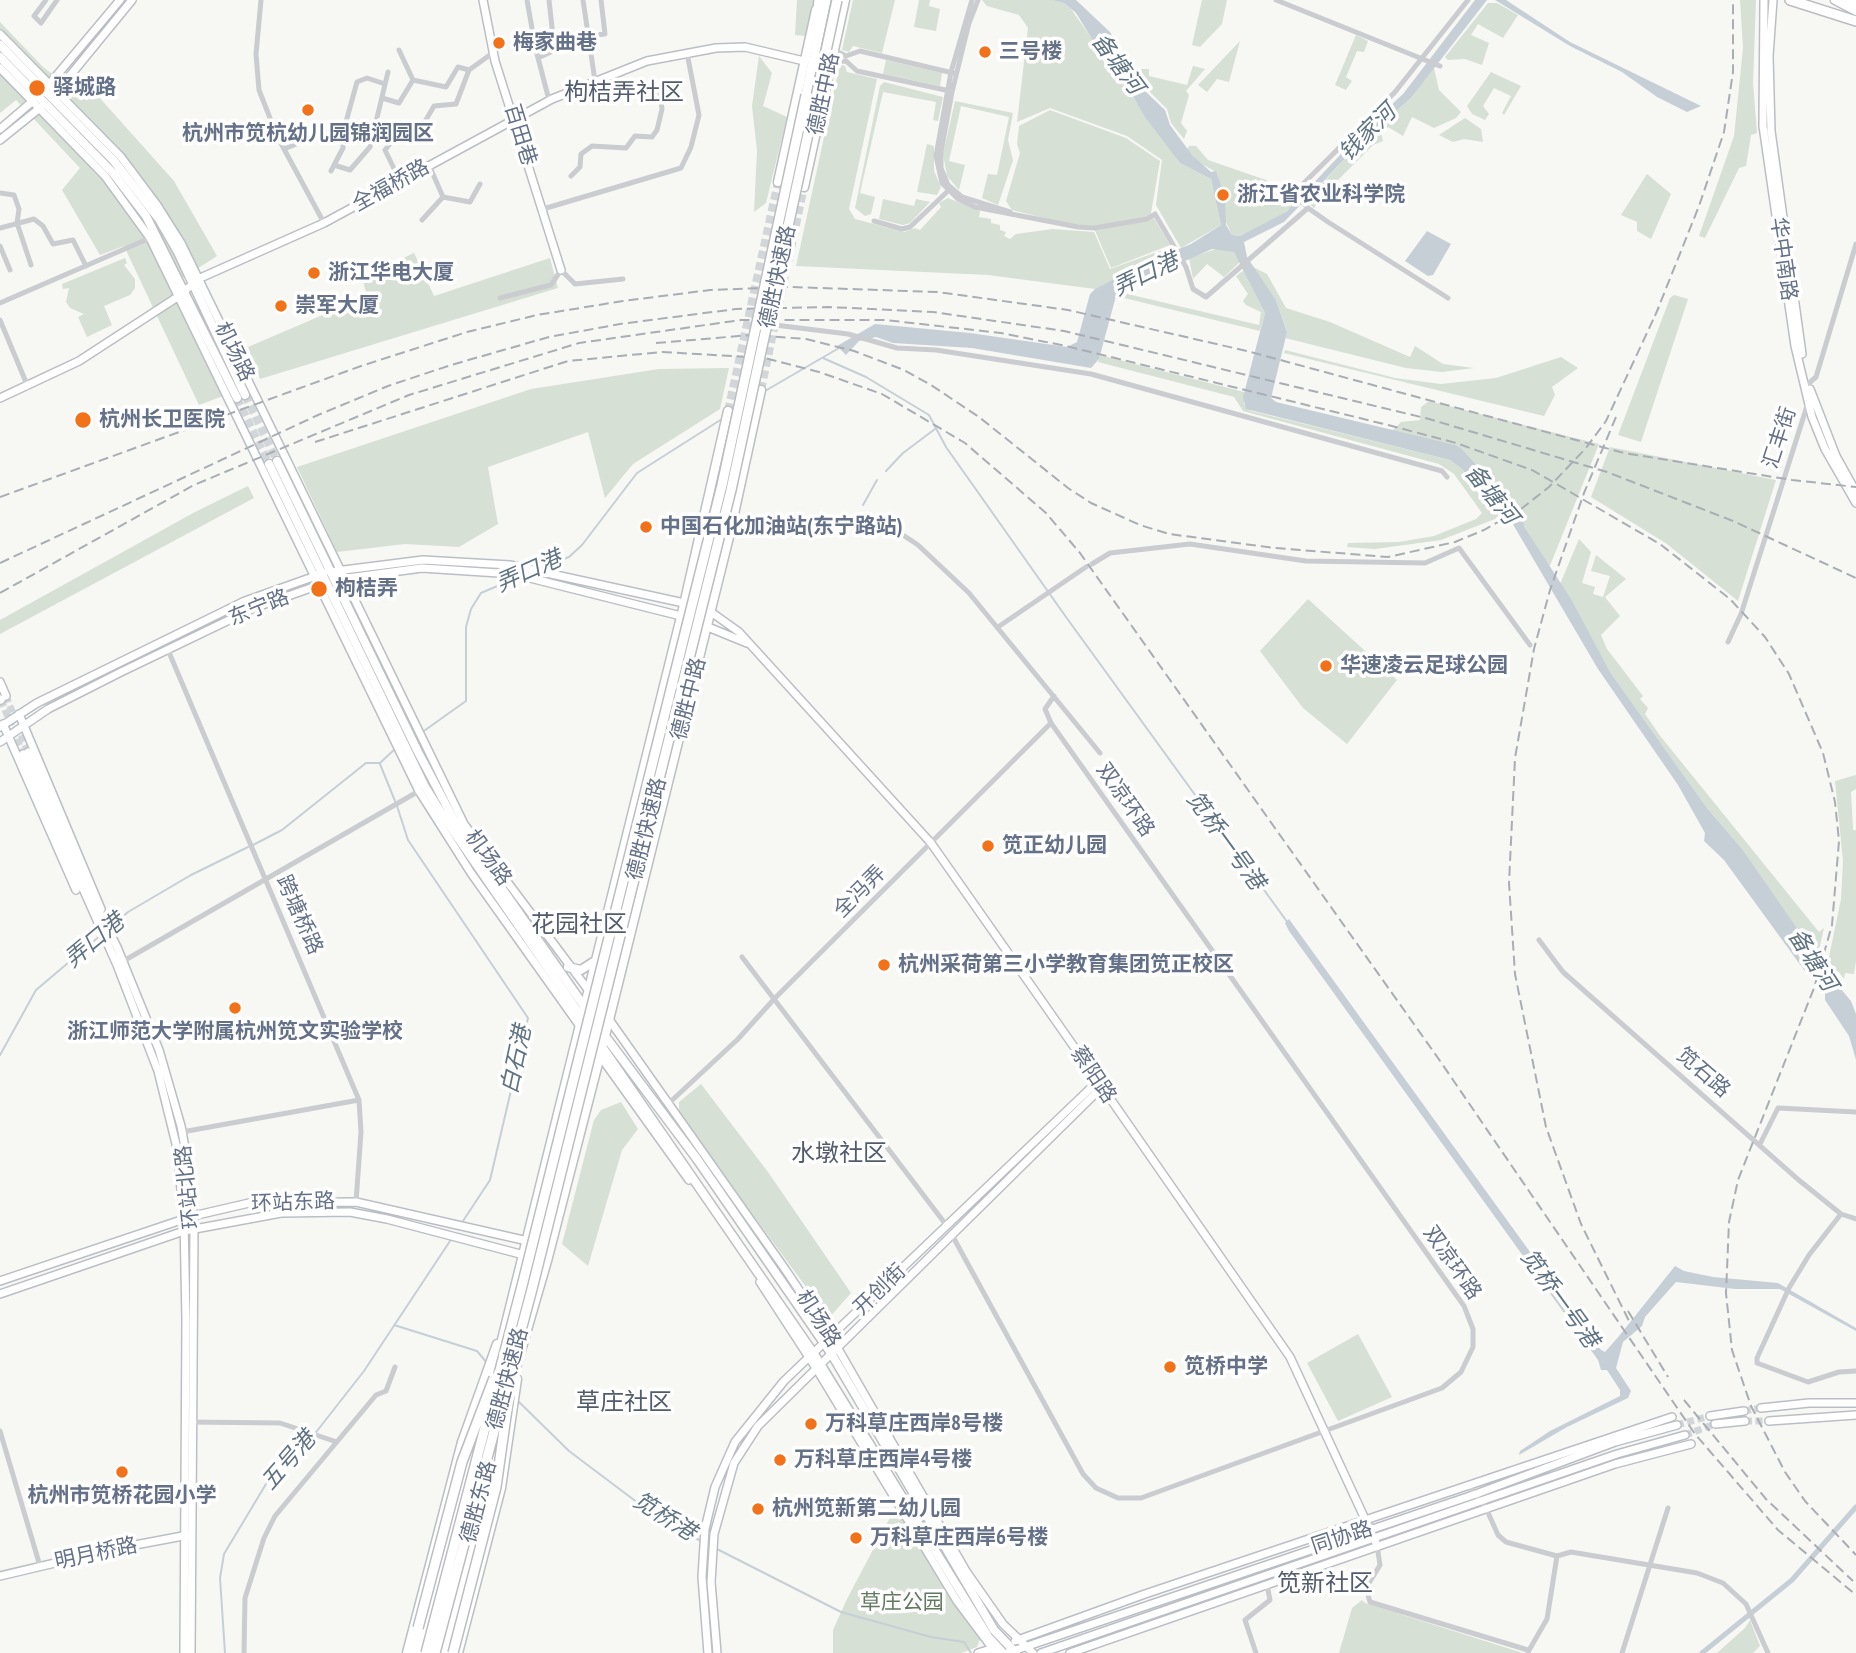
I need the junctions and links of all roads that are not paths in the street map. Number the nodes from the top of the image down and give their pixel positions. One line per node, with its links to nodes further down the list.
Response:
1 (46, 0): 2 (street)
2 (57, 0)
3 (132, 0): 55 (main road)
4 (261, 0): 61 (street)
5 (483, 0): 33 (main road, 百田巷)
6 (527, 0): 32 (street)
7 (549, 0): 32 (street)
8 (583, 0): 28 (street)
9 (601, 0): 28 (street)
10 (819, 0): 38 (main road, 德胜中路); 52 (highway)
11 (826, 0): 52 (highway, 德胜快速路)
12 (837, 0): 172 (highway, 德胜快速路, bridge)
13 (845, 0): 31 (main road, 德胜中路)
14 (972, 0): 45 (street)
15 (978, 0): 45 (street)
16 (1276, 0): 37 (street)
17 (1468, 0): 37 (street)
18 (1790, 0): 26 (highway)
19 (1835, 0): 25 (main road)
20 (1847, 0): 24 (highway)
21 (118, 1): 51 (main road)
22 (1763, 1): 98 (main road, 华中南路)
23 (1772, 2): 94 (main road, 华中南路)
24 (1856, 4)
25 (1856, 11)
26 (1856, 21)
27 (0, 34): 51 (main road, 机场路)
28 (588, 36): 47 (street)
29 (0, 45): 51 (main road, 机场路)
30 (399, 50): 46 (street)
31 (834, 50): 35 (street); 39 (main road, 德胜中路)
32 (536, 51): 54 (street)
33 (494, 52): 43 (street); 56 (main road, 百田巷)
34 (687, 53): 38 (main road, 全福桥路); 47 (main road, 全福桥路); 73 (street)
35 (851, 54): 40 (street); 45 (street)
36 (0, 57): 51 (main road, 机场路)
37 (1423, 57): 41 (street); 72 (street)
38 (804, 61): 66 (main road, 德胜中路)
39 (831, 62): 40 (street); 68 (main road, 德胜中路)
40 (849, 64): 50 (street)
41 (1440, 66)
42 (0, 68): 51 (main road, 机场路)
43 (469, 70): 46 (street); 62 (street)
44 (388, 72): 48 (street)
45 (954, 73): 50 (street)
46 (413, 80): 53 (street)
47 (595, 81): 54 (main road, 全福桥路)
48 (385, 83): 53 (street); 58 (street)
49 (659, 87): 64 (street)
50 (950, 91): 69 (street)
51 (41, 93): 55 (main road, 机场路); 55 (main road, 机场路); 57 (main road)
52 (806, 95): 172 (highway, 德胜快速路, bridge)
53 (382, 99): 60 (street)
54 (549, 100): 56 (main road, 全福桥路)
55 (48, 101): 59 (main road); 79 (main road, 机场路); 87 (main road, 机场路); 88 (main road, 机场路)
56 (515, 116): 63 (main road, 全福桥路); 73 (main road, 百田巷)
57 (0, 129)
58 (344, 138): 60 (street); 61 (street)
59 (0, 140)
60 (370, 147): 62 (street)
61 (284, 149): 77 (street)
62 (385, 150): 65 (street)
63 (429, 165): 65 (main road, 全福桥路); 71 (street)
64 (571, 176)
65 (400, 181): 77 (main road, 全福桥路)
66 (778, 182)
67 (480, 184): 71 (street)
68 (804, 187)
69 (949, 190): 72 (street); 75 (street)
70 (0, 193): 76 (street)
71 (443, 198): 74 (street)
72 (1308, 208): 90 (street)
73 (543, 209): 85 (main road, 百田巷)
74 (422, 220)
75 (874, 221)
76 (17, 223): 78 (street); 82 (street); 83 (street)
77 (324, 223): 87 (main road, 全福桥路)
78 (0, 228)
79 (150, 238): 83 (street); 88 (main road, 机场路)
80 (1856, 244): 94 (street, 汇丰街)
81 (0, 246): 84 (street)
82 (31, 265)
83 (86, 266): 91 (street)
84 (10, 270)
85 (561, 270): 86 (street); 89 (street)
86 (623, 279)
87 (196, 281): 88 (main road, 全福桥路); 88 (main road, 机场路); 105 (main road, 机场路)
88 (182, 293): 95 (main road, 全福桥路); 105 (main road, 机场路)
89 (500, 298)
90 (1448, 298)
91 (0, 303)
92 (0, 320): 95 (street)
93 (775, 325): 101 (street)
94 (1808, 384): 98 (street, 汇丰街); 102 (main road, 华中南路)
95 (27, 387): 97 (main road, 全福桥路)
96 (760, 394): 108 (main road, 德胜中路)
97 (0, 398)
98 (1808, 401): 103 (main road, 华中南路); 112 (street, 汇丰街)
99 (728, 415): 107 (main road, 德胜中路)
100 (273, 463): 105 (main road, 机场路)
101 (1447, 477)
102 (1856, 492)
103 (1856, 503)
104 (894, 529): 111 (street)
105 (326, 572): 106 (main road, 机场路); 106 (main road, 机场路); 107 (main road, 东宁路); 119 (main road, 东宁路)
106 (331, 582): 109 (main road, 东宁路); 115 (main road, 东宁路); 123 (main road, 机场路); 123 (main road, 机场路)
107 (684, 603): 108 (main road, 东宁路); 109 (main road, 德胜中路)
108 (710, 612): 110 (main road, 德胜中路); 113 (main road, 蔡阳路)
109 (681, 616): 110 (main road, 东宁路); 139 (main road, 德胜中路)
110 (707, 626): 113 (main road, 东宁路); 146 (main road, 德胜中路)
111 (998, 627): 114 (street); 117 (street)
112 (1728, 642)
113 (751, 645): 131 (main road, 蔡阳路)
114 (1530, 645)
115 (168, 650): 122 (main road, 东宁路); 132 (street, 跨塘桥路)
116 (0, 682): 118 (main road)
117 (1054, 696): 120 (street); 127 (street)
118 (2, 698)
119 (19, 714): 121 (main road, 东宁路); 122 (main road)
120 (1051, 723): 131 (street, 全冯弄); 189 (street, 双凉环路)
121 (2, 726): 124 (main road)
122 (25, 727): 124 (main road, 东宁路); 134 (main road)
123 (404, 732): 128 (main road, 机场路); 128 (main road, 机场路)
124 (8, 737): 125 (main road, 东宁路); 134 (main road)
125 (0, 742)
126 (25, 753): 134 (main road, 环站北路)
127 (1100, 753)
128 (414, 755): 129 (main road, 机场路); 130 (main road, 机场路); 133 (main road, 机场路)
129 (432, 771): 135 (main road, 机场路); 137 (main road, 机场路)
130 (415, 793): 132 (street); 133 (main road, 机场路)
131 (931, 843): 143 (street, 全冯弄); 149 (main road, 蔡阳路)
132 (265, 879): 140 (street); 150 (street, 跨塘桥路)
133 (504, 914): 145 (main road, 机场路)
134 (101, 923): 140 (main road, 环站北路); 140 (main road, 环站北路)
135 (542, 931): 137 (main road); 141 (main road, 机场路)
136 (1539, 940): 154 (street, 笕石路)
137 (543, 946): 144 (main road, 机场路)
138 (742, 957): 143 (street)
139 (597, 958): 141 (main road); 142 (main road, 德胜中路)
140 (120, 963): 153 (main road, 环站北路); 159 (main road, 环站北路)
141 (568, 967): 142 (main road, 机场路)
142 (589, 991): 144 (main road, 德胜中路); 146 (main road, 机场路)
143 (775, 998): 151 (street, 全冯弄); 160 (street)
144 (585, 1004): 145 (main road, 德胜中路); 147 (main road, 机场路)
145 (580, 1021): 148 (main road, 机场路); 164 (main road, 德胜东路)
146 (609, 1021): 147 (main road, 德胜中路); 151 (main road, 机场路)
147 (606, 1036): 148 (main road, 德胜中路); 170 (main road, 机场路)
148 (601, 1053): 165 (main road, 德胜东路); 173 (main road, 机场路)
149 (1100, 1084): 160 (main road, 开创街); 163 (main road, 开创街); 189 (main road, 蔡阳路)
150 (359, 1100): 153 (street); 155 (street, 跨塘桥路)
151 (668, 1104): 170 (main road, 机场路)
152 (1856, 1112): 154 (street)
153 (182, 1132): 157 (main road, 环站北路)
154 (1760, 1144): 156 (street, 笕石路)
155 (356, 1202): 157 (main road, 环站东路); 164 (main road, 环站东路)
156 (1841, 1214): 158 (street, 笕石路); 176 (street)
157 (193, 1216): 159 (main road, 环站东路); 161 (main road, 环站北路)
158 (1856, 1219)
159 (184, 1220): 162 (main road, 环站北路); 168 (main road, 环站东路)
160 (947, 1226): 170 (main road, 开创街)
161 (194, 1228): 162 (main road, 环站东路); 166 (main road, 环站东路); 186 (main road, 环站北路)
162 (184, 1231): 169 (main road, 环站东路); 186 (main road, 环站北路)
163 (952, 1235): 171 (main road, 开创街); 189 (street, 双凉环路)
164 (525, 1241): 165 (main road, 环站东路); 166 (main road, 德胜东路)
165 (551, 1246): 167 (main road, 德胜东路)
166 (522, 1254): 167 (main road, 环站东路); 172 (main road, 德胜东路)
167 (547, 1261): 178 (main road, 德胜东路)
168 (0, 1281)
169 (0, 1294)
170 (827, 1340): 171 (main road, 机场路); 173 (main road, 开创街)
171 (834, 1350): 174 (main road, 开创街); 211 (main road, 机场路); 213 (main road, 机场路)
172 (503, 1354): 192 (main road, 德胜东路); 219 (highway, bridge); 219 (main road, 德胜东路); 221 (highway, 德胜快速路, bridge); 222 (highway, 德胜快速路, bridge); 223 (highway, bridge)
173 (812, 1356): 174 (main road, 机场路); 224 (main road, 开创街)
174 (818, 1366): 213 (main road, 机场路); 225 (main road, 开创街)
175 (395, 1367): 194 (street)
176 (1856, 1371)
177 (1856, 1403): 179 (main road)
178 (509, 1405): 193 (main road, 德胜东路); 223 (main road, 德胜东路)
179 (1761, 1408)
180 (1744, 1411): 182 (main road)
181 (1856, 1415): 185 (main road)
182 (1710, 1416)
183 (1672, 1417): 197 (main road)
184 (1745, 1421): 187 (main road)
185 (1769, 1421)
186 (188, 1422): 194 (street); 204 (main road, 环站北路)
187 (1716, 1424)
188 (1677, 1425): 196 (main road, 同协路)
189 (1324, 1430): 202 (main road, 蔡阳路)
190 (0, 1431): 208 (street)
191 (1685, 1435): 200 (main road, 同协路)
192 (478, 1436): 219 (highway, bridge); 220 (main road, 德胜东路)
193 (495, 1441): 222 (main road, 德胜东路); 222 (highway)
194 (337, 1442): 218 (street)
195 (1691, 1444): 200 (main road)
196 (1528, 1472): 197 (main road); 199 (main road, 同协路)
197 (1504, 1473): 198 (main road)
198 (1469, 1486): 199 (street); 202 (main road)
199 (1476, 1494): 200 (street); 203 (main road, 同协路)
200 (1484, 1505): 205 (main road, 同协路); 206 (street)
201 (1668, 1508): 207 (street)
202 (1365, 1520): 203 (main road, 蔡阳路); 211 (main road)
203 (1369, 1529): 205 (main road, 蔡阳路); 212 (main road, 同协路)
204 (188, 1535): 208 (main road, 明月桥路); 216 (main road, 环站北路); 217 (main road, 环站北路)
205 (1376, 1542): 210 (main road); 215 (street); 227 (main road, 同协路)
206 (1557, 1556): 207 (street); 215 (street)
207 (1650, 1564): 230 (street); 231 (street)
208 (40, 1566): 209 (main road, 明月桥路)
209 (0, 1576)
210 (1267, 1585): 228 (main road); 229 (street)
211 (1018, 1640): 212 (main road, 机场路); 213 (main road)
212 (1025, 1647): 213 (main road, 同协路); 226 (main road, 机场路)
213 (1004, 1650): 214 (main road)
214 (979, 1652)
215 (1528, 1652)
216 (184, 1653)
217 (191, 1653)
218 (244, 1653)
219 (411, 1653)
220 (420, 1653)
221 (426, 1653)
222 (440, 1653)
223 (456, 1653)
224 (708, 1653)
225 (717, 1653)
226 (1033, 1653)
227 (1041, 1653)
228 (1070, 1653)
229 (1256, 1653)
230 (1622, 1653)
231 (1769, 1653)

